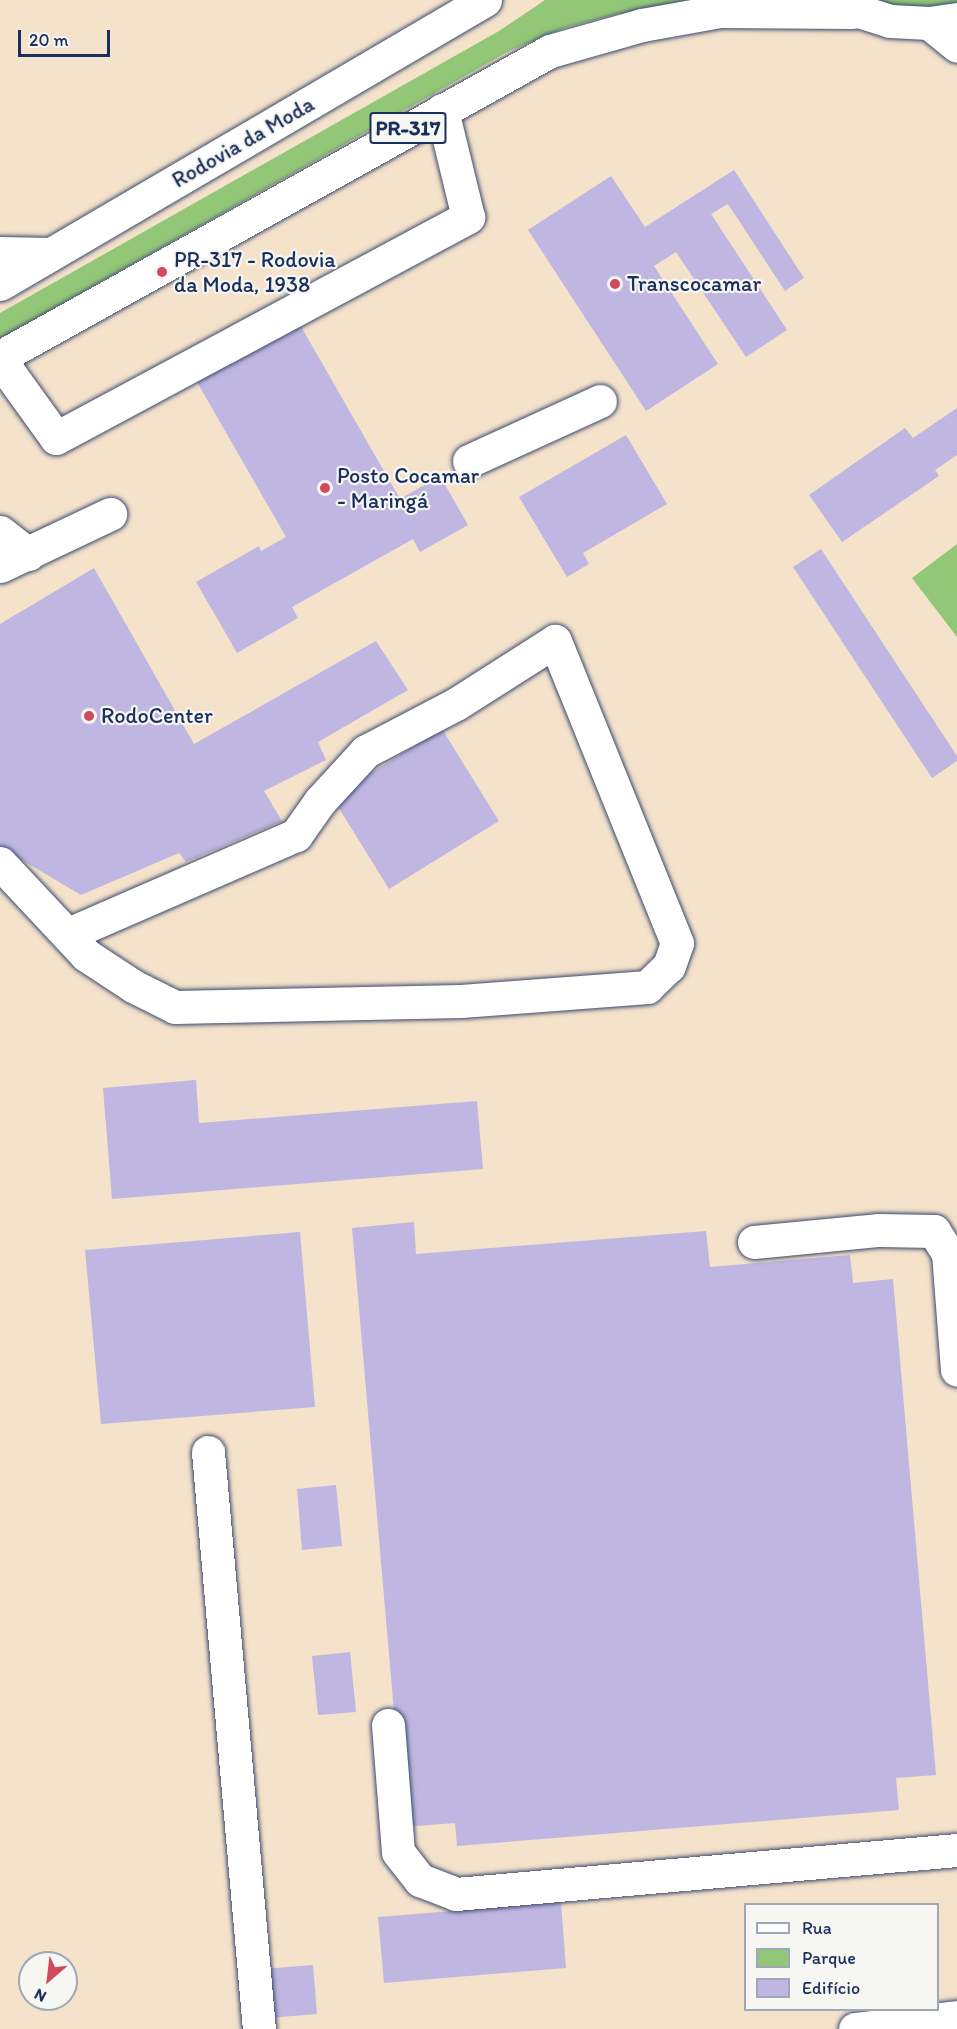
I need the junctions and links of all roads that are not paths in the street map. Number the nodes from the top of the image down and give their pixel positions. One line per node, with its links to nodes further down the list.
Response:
1 (485, 0): 7 (main road, Rodovia da Moda)
2 (840, 6): 3 (main road, PR-317); 5 (main road, PR-317)
3 (943, 21): 4 (main road)
4 (957, 46)
5 (442, 110): 9 (main road, PR-317); 9 (main road)
6 (0, 253): 7 (main road)
7 (51, 254): 8 (main road, Rodovia da Moda)
8 (0, 284)
9 (0, 359)
10 (600, 401): 11 (main road)
11 (469, 461)
12 (110, 514): 14 (main road)
13 (0, 532): 14 (main road)
14 (14, 560)
15 (0, 863): 16 (main road)
16 (68, 934): 16 (main road)
17 (754, 1242): 18 (main road)
18 (957, 1370)
19 (208, 1452): 23 (main road)
20 (388, 1725): 21 (main road)
21 (957, 1850)
22 (957, 2017): 24 (main road)
23 (259, 2029)
24 (861, 2029)

